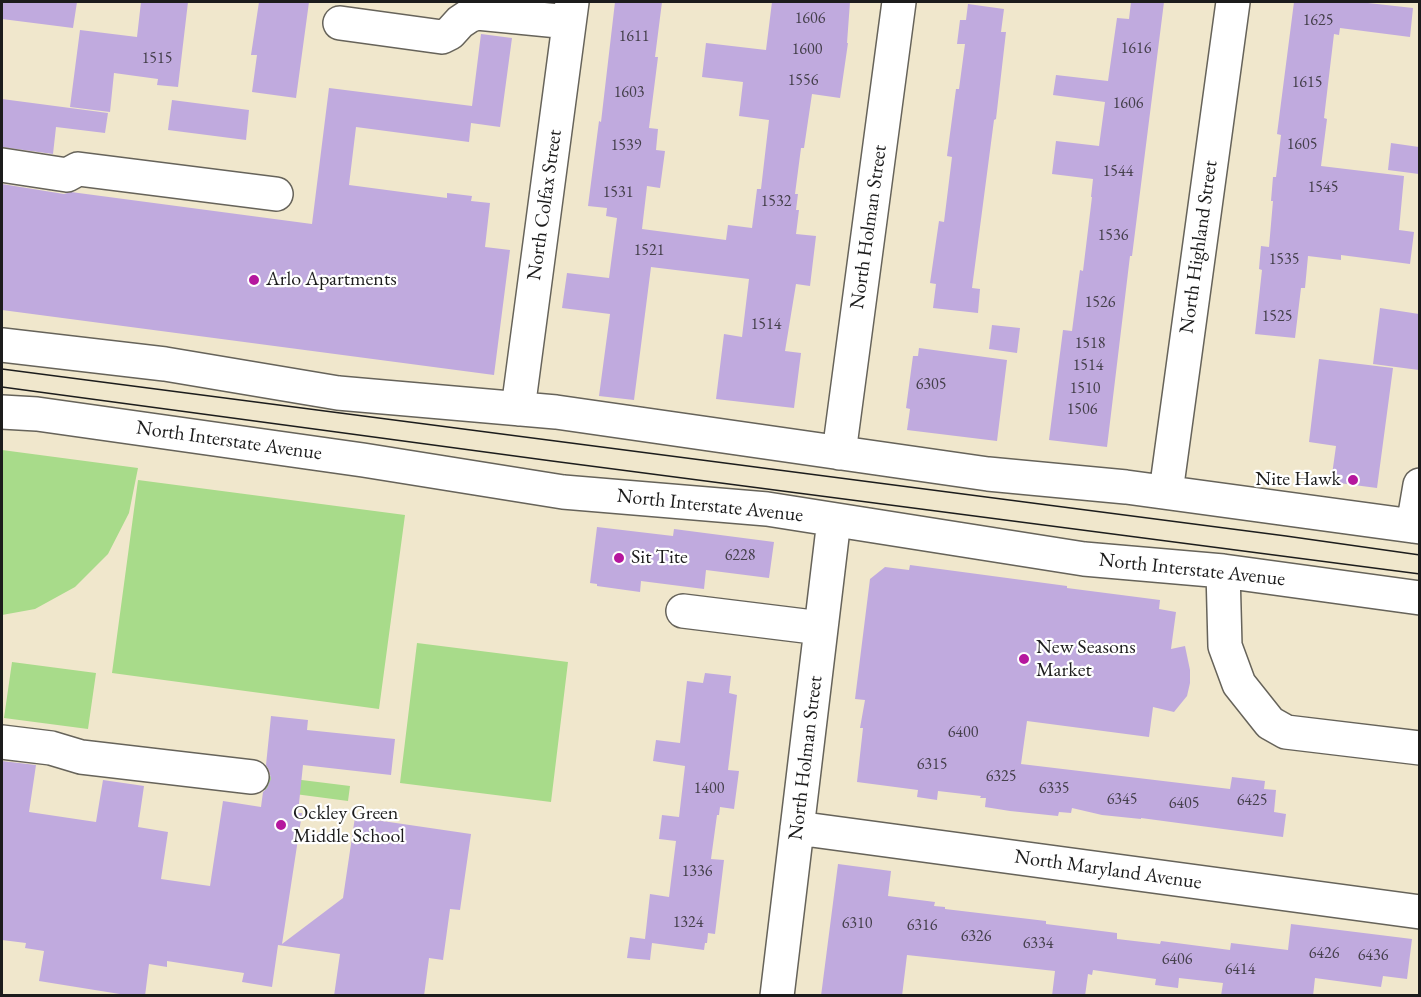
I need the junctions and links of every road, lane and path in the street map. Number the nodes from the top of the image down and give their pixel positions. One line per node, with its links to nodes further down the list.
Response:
1 (899, 2): 10 (street, North Holman Street)
2 (1233, 2): 12 (street, North Highland Street)
3 (571, 12): 4 (street); 8 (street, North Colfax Street)
4 (340, 23)
5 (2, 165): 6 (street)
6 (276, 194)
7 (2, 345): 8 (street)
8 (518, 409): 10 (street)
9 (2, 412): 13 (street, North Interstate Avenue)
10 (839, 453): 12 (street)
11 (1419, 485): 14 (street)
12 (1166, 492): 14 (street)
13 (834, 519): 15 (street, North Interstate Avenue); 18 (street, North Holman Street)
14 (1416, 526)
15 (1223, 571): 16 (street, North Interstate Avenue); 20 (street)
16 (1419, 598)
17 (683, 611): 18 (street)
18 (821, 628): 22 (street, North Holman Street)
19 (2, 742): 21 (street)
20 (1419, 747)
21 (252, 777)
22 (797, 828): 23 (street, North Maryland Avenue); 24 (street, North Holman Street)
23 (1419, 912)
24 (777, 996)

